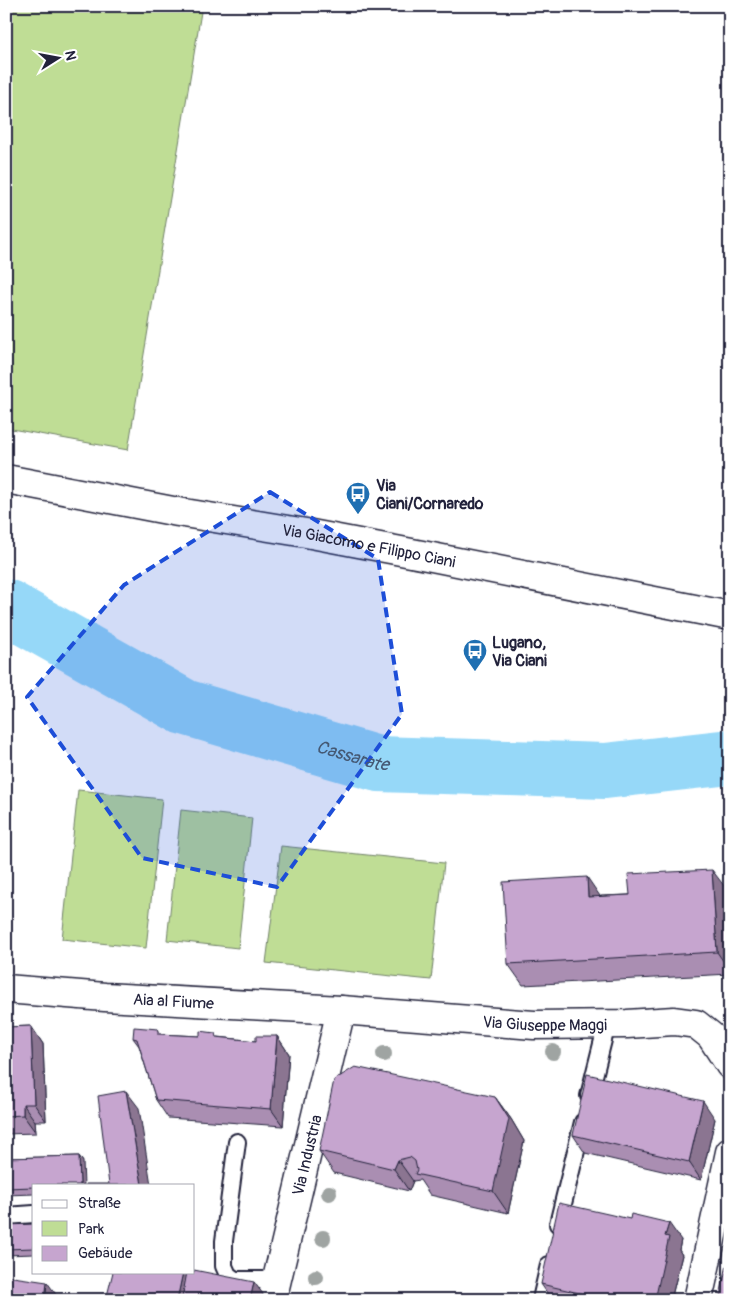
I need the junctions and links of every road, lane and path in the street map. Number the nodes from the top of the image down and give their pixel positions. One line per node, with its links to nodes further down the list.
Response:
1 (6, 479): 2 (street, Via Giacomo e Filippo Ciani)
2 (730, 616)
3 (6, 989): 4 (street, Aia al Fiume)
4 (341, 1010): 5 (street, Via Giuseppe Maggi); 11 (street, Via Industria)
5 (607, 1024): 6 (street, Via Giuseppe Maggi); 12 (lane)
6 (730, 1065)
7 (237, 1142): 11 (lane)
8 (730, 1152): 13 (street)
9 (32, 1214): 10 (lane)
10 (6, 1216)
11 (274, 1290)
12 (542, 1295)
13 (698, 1300)

